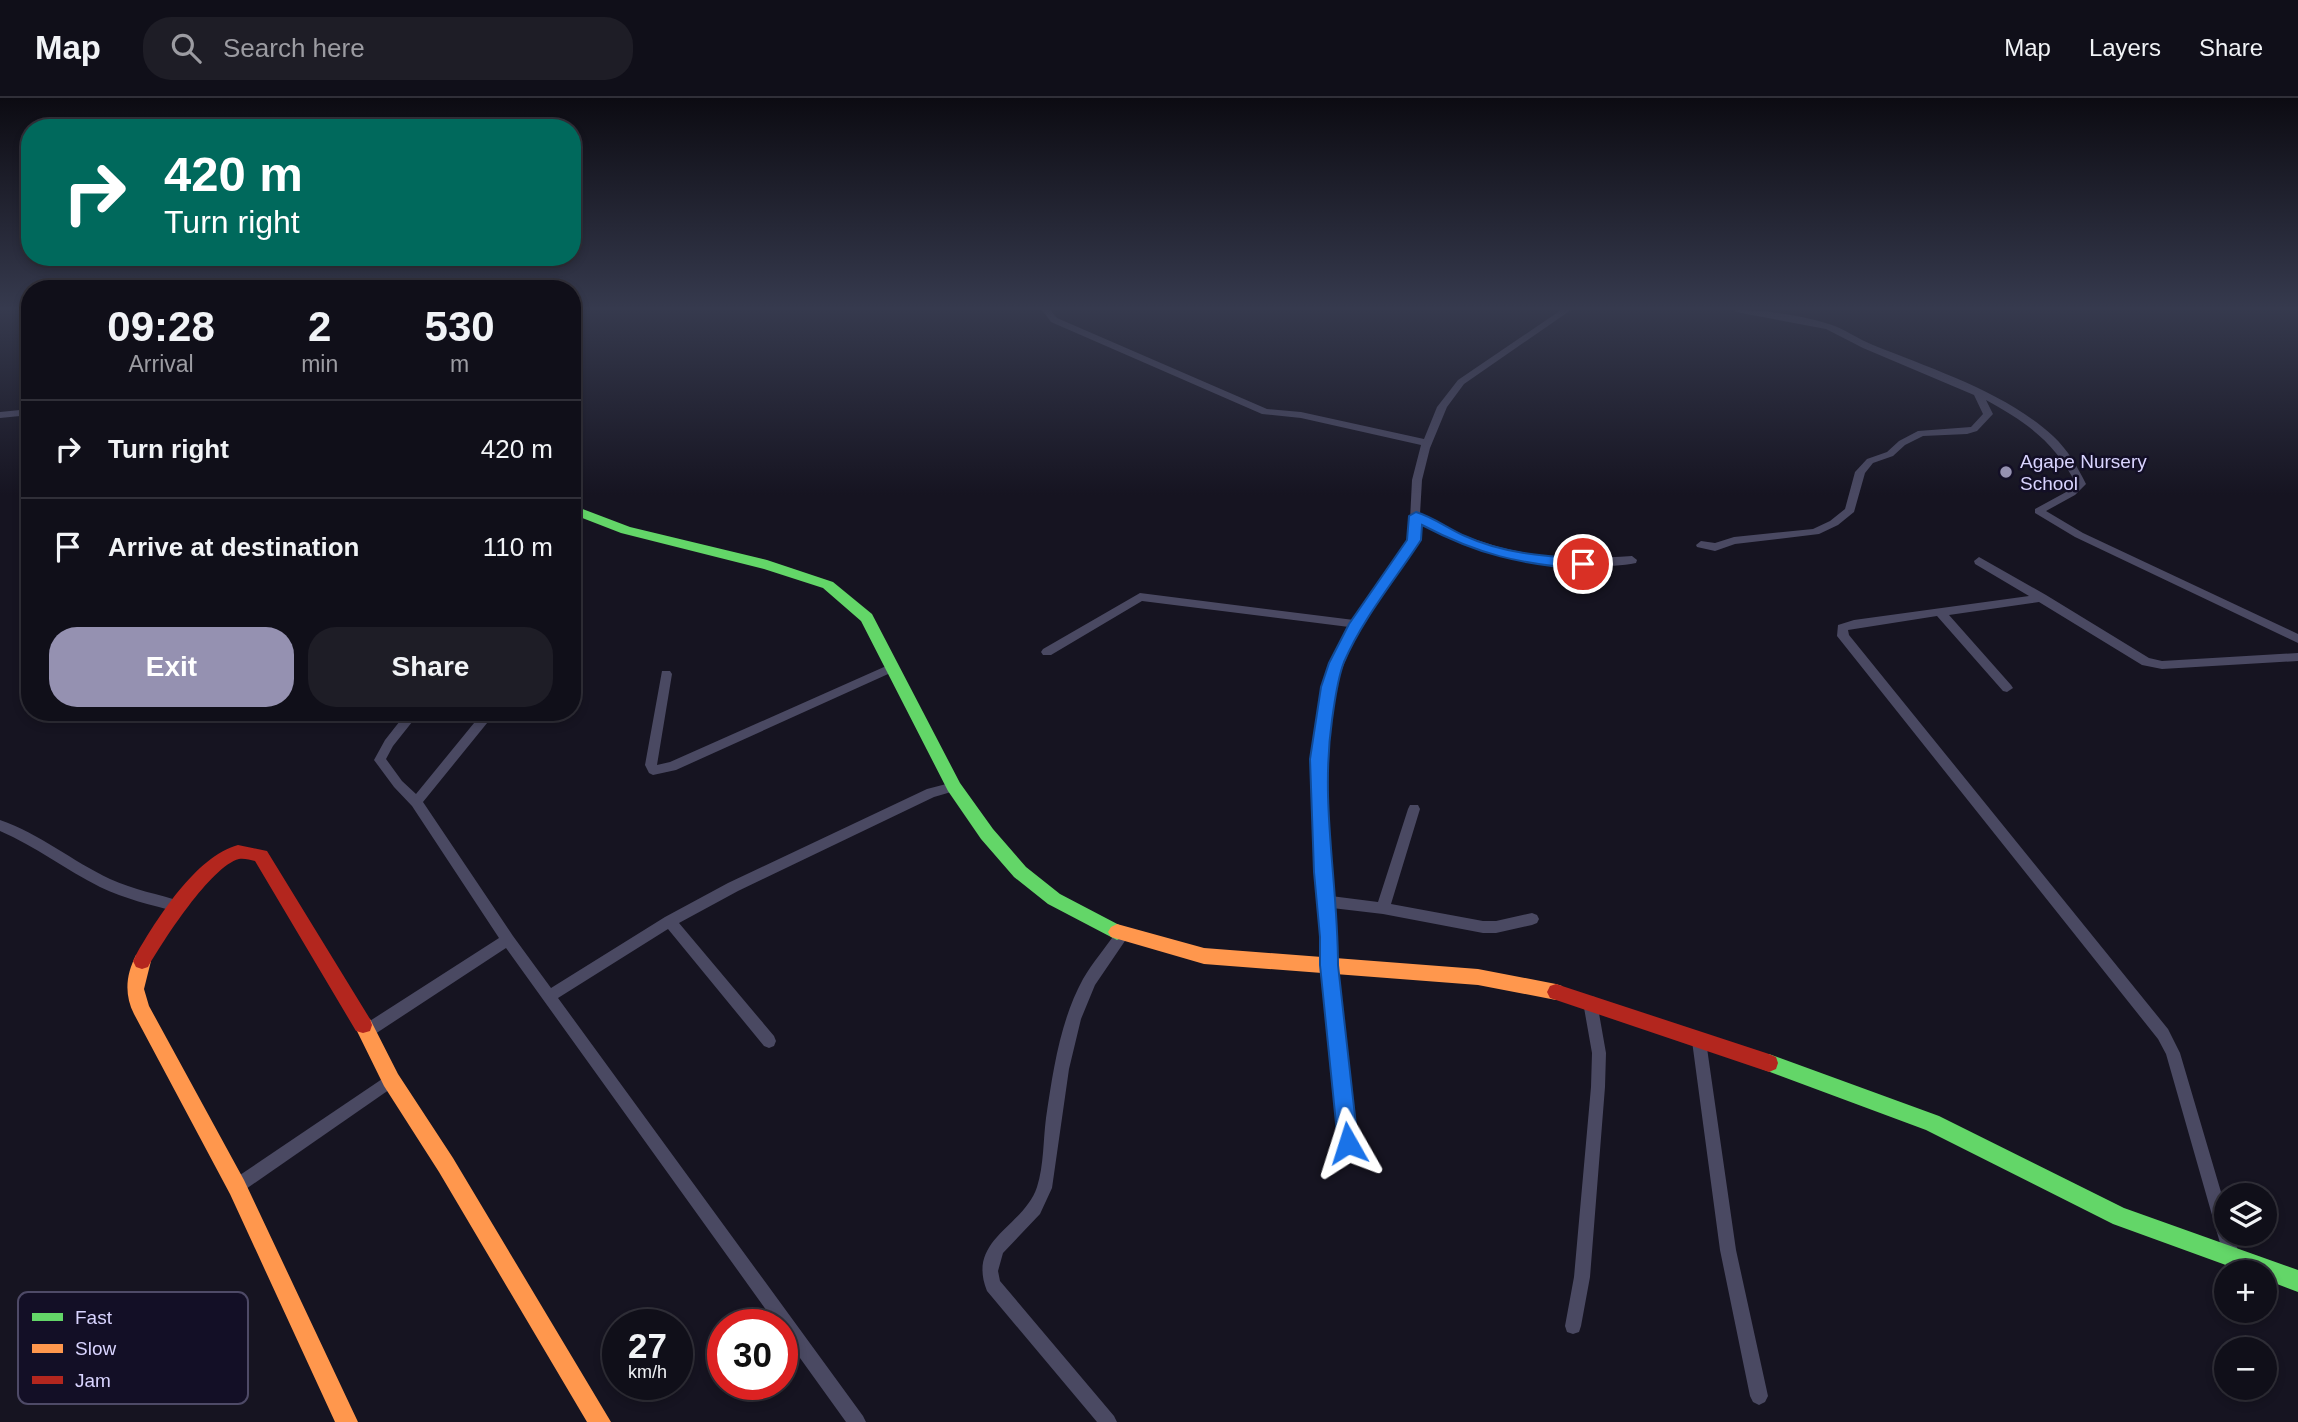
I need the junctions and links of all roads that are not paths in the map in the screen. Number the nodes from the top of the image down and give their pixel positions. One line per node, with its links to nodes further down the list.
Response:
1 (1173, 372): 7 (street)
2 (1476, 372): 7 (street)
3 (1934, 372): 4 (street)
4 (1977, 395): 10 (street); 16 (street)
5 (21, 413): 6 (street)
6 (0, 415)
7 (1427, 443): 9 (street)
8 (581, 512): 19 (street)
9 (1416, 516): 11 (street); 15 (street)
10 (1701, 545)
11 (1632, 560)
12 (1979, 561): 13 (street)
13 (2042, 598): 14 (street); 18 (street)
14 (1940, 612): 21 (street); 44 (street)
15 (1356, 624): 17 (street); 28 (street)
16 (2298, 639)
17 (1047, 652)
18 (2298, 657)
19 (893, 667): 20 (street); 24 (street)
20 (666, 674)
21 (2007, 688)
22 (407, 721): 25 (street)
23 (483, 721): 25 (street)
24 (954, 787): 32 (street); 33 (street)
25 (416, 802): 34 (street)
26 (1414, 809): 30 (street)
27 (0, 825): 29 (street)
28 (1325, 901): 30 (street); 35 (street)
29 (178, 906): 38 (street); 43 (street)
30 (1383, 908): 31 (street)
31 (1532, 919)
32 (670, 921): 36 (street); 39 (street)
33 (1122, 935): 35 (street); 51 (street)
34 (508, 940): 36 (street); 38 (street)
35 (1329, 965): 37 (street); 42 (street)
36 (550, 996): 50 (street)
37 (1590, 1002): 40 (street); 46 (street)
38 (367, 1031): 41 (street)
39 (769, 1041)
40 (1699, 1041): 44 (street); 47 (street)
41 (391, 1080): 43 (street); 49 (street)
42 (1348, 1143)
43 (237, 1186): 48 (street)
44 (2232, 1258): 45 (street)
45 (2298, 1281)
46 (1573, 1326)
47 (1759, 1396)
48 (347, 1422)
49 (600, 1422)
50 (857, 1422)
51 (1108, 1422)

